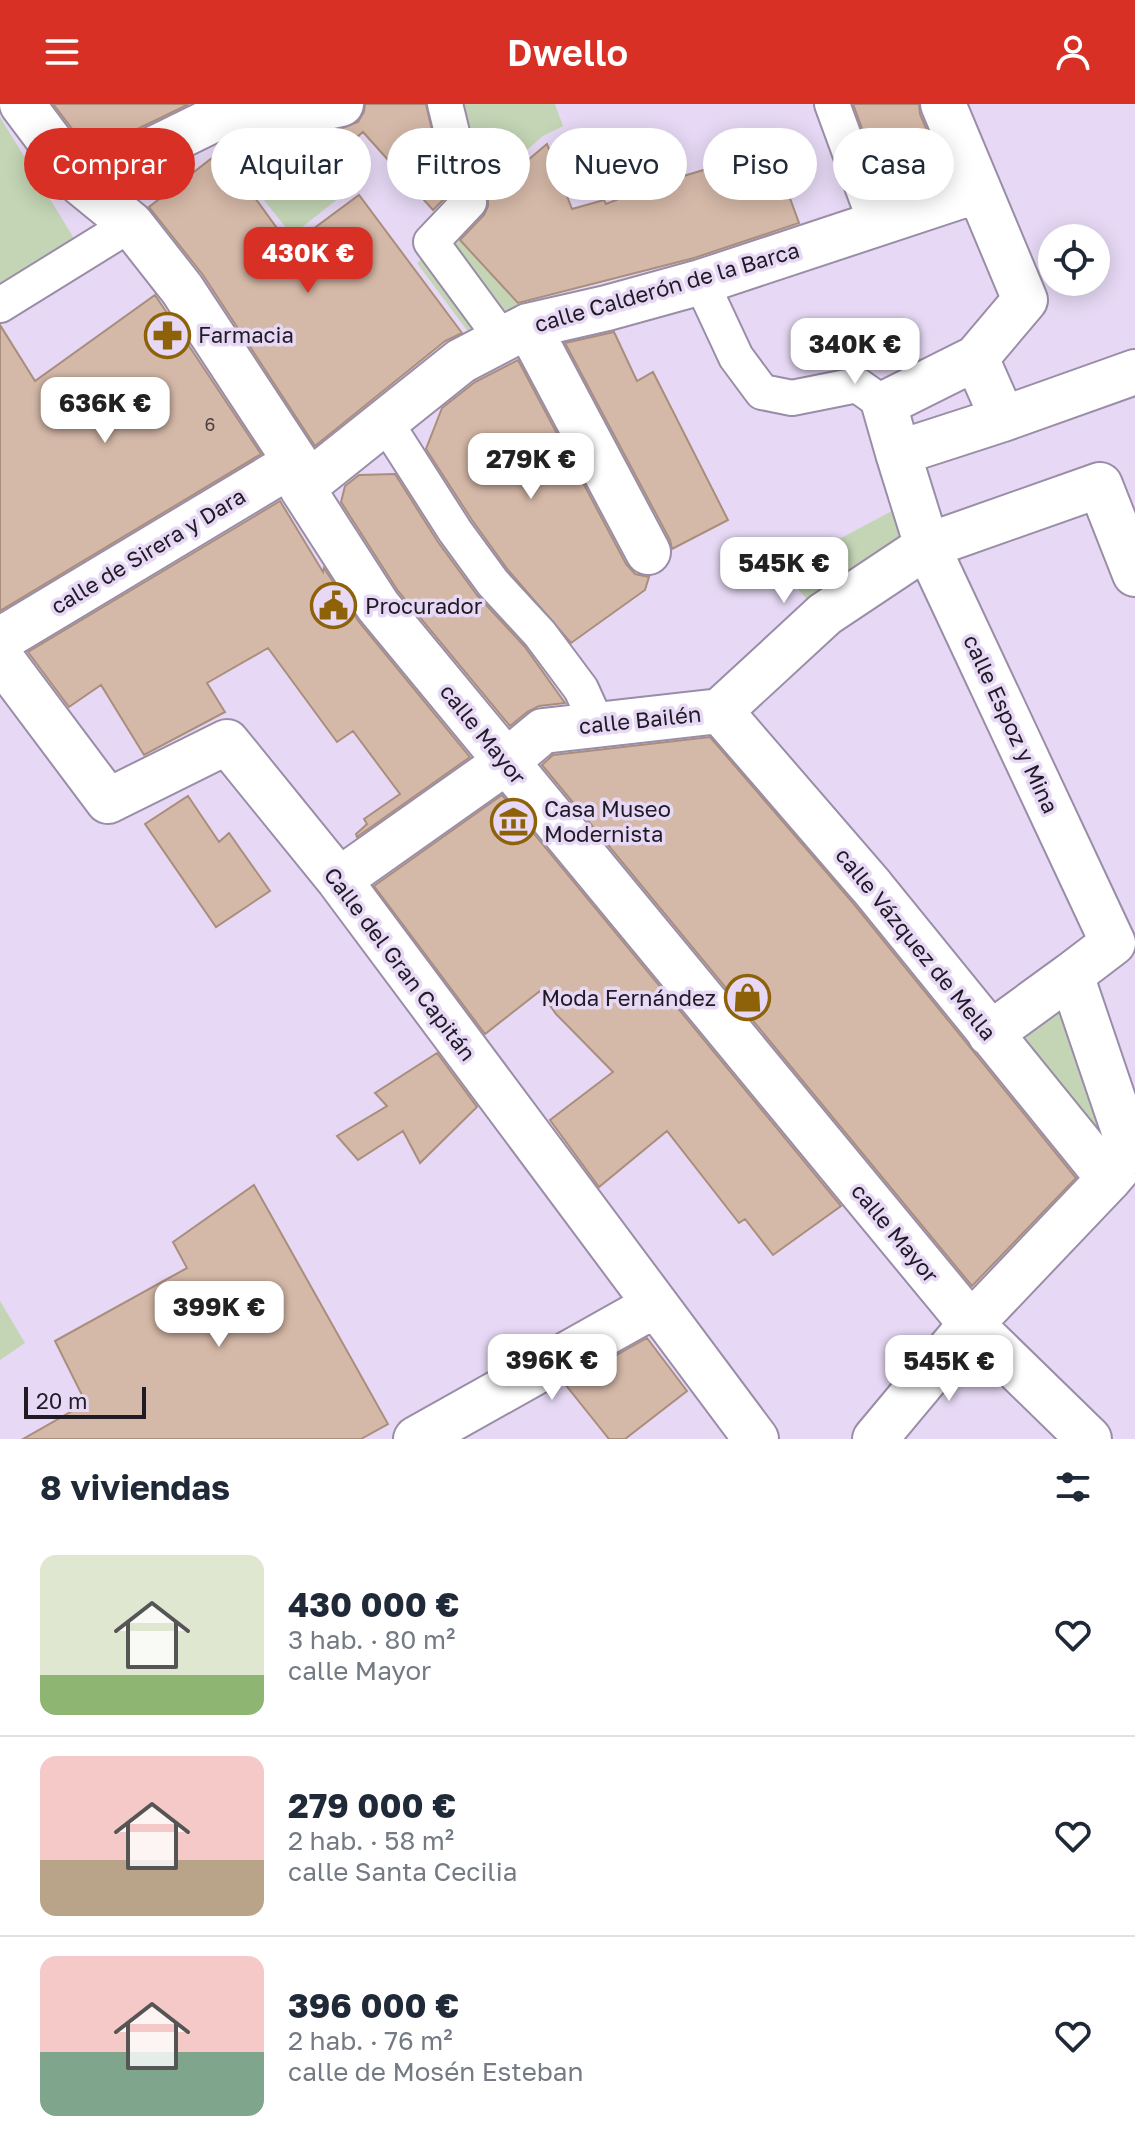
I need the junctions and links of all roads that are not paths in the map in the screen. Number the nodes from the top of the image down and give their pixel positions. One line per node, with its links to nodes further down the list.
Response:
1 (22, 104): 7 (street, calle Mayor)
2 (341, 104): 6 (street)
3 (445, 104): 15 (street)
4 (832, 104): 12 (street)
5 (943, 104): 9 (street)
6 (263, 112): 8 (street)
7 (40, 128)
8 (195, 129)
9 (979, 190): 12 (street, calle Calderón de la Barca); 16 (street)
10 (102, 200): 11 (street, calle Mayor)
11 (131, 224): 14 (street); 22 (street, calle Mayor)
12 (876, 224): 13 (street, calle Calderón de la Barca)
13 (701, 282): 15 (street, calle Calderón de la Barca); 18 (street)
14 (0, 305)
15 (515, 333): 20 (street, calle Calderón de la Barca); 24 (street)
16 (976, 358): 18 (street); 19 (street)
17 (1135, 372): 19 (street)
18 (884, 404): 21 (street, calle Espoz y Mina)
19 (1003, 419): 21 (street)
20 (384, 420): 22 (street, calle Calderón de la Barca); 29 (street)
21 (898, 453): 23 (street, calle Espoz y Mina)
22 (299, 475): 26 (street, calle de Sirera y Dara); 30 (street, calle Mayor)
23 (927, 546): 25 (street, calle Bailén); 28 (street, calle Bailén); 32 (street, calle Espoz y Mina)
24 (648, 552)
25 (1135, 574)
26 (0, 640)
27 (0, 657): 31 (street, Calle del Gran Capitán)
28 (720, 711): 29 (street, calle Bailén); 33 (street, calle Vázquez de Mella)
29 (597, 724): 30 (street, calle Bailén)
30 (506, 762): 31 (street, calle Bailén); 36 (street, calle Mayor)
31 (339, 880): 35 (street, Calle del Gran Capitán)
32 (1071, 975): 33 (street, calle Espoz y Mina); 34 (street)
33 (990, 1034): 34 (street, calle Vázquez de Mella)
34 (1125, 1160): 36 (street)
35 (655, 1305): 37 (street); 38 (street, Calle del Gran Capitán)
36 (971, 1324): 39 (street); 40 (street, calle Mayor)
37 (416, 1439)
38 (756, 1439)
39 (875, 1439)
40 (1089, 1439)

